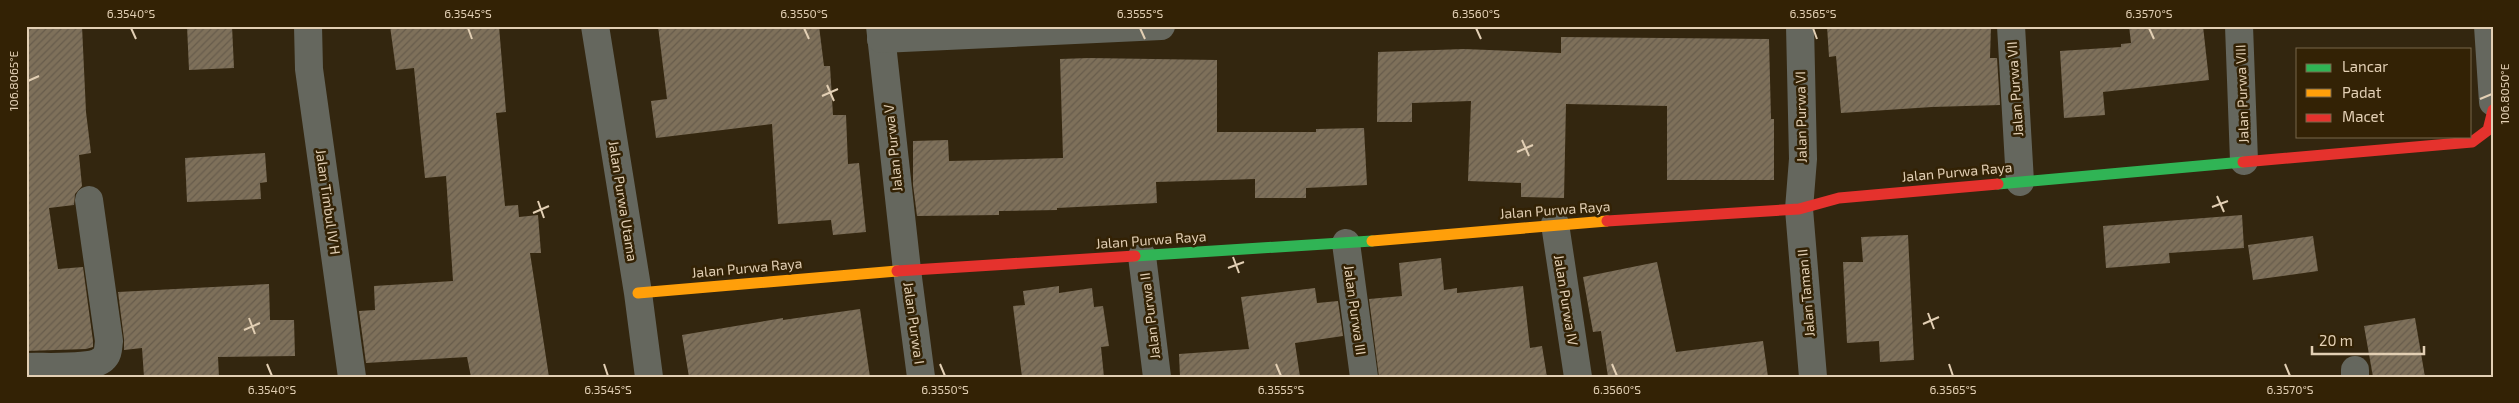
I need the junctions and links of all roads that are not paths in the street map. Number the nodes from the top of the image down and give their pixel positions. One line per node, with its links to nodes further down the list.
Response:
1 (308, 26): 21 (street, Jalan Timbul IV H)
2 (595, 26): 19 (street, Jalan Purwa Utama)
3 (1161, 26): 8 (street)
4 (1800, 26): 14 (street, Jalan Purwa VI)
5 (2011, 26): 12 (street, Jalan Purwa VII)
6 (2239, 26): 11 (street, Jalan Purwa VIII)
7 (2488, 26): 10 (street)
8 (881, 33): 18 (street, Jalan Purwa V)
9 (2493, 110): 10 (street)
10 (2492, 118): 11 (street, Jalan Purwa Raya)
11 (2244, 161): 12 (street, Jalan Purwa Raya)
12 (2020, 182): 14 (street, Jalan Purwa Raya)
13 (89, 200): 20 (street)
14 (1799, 208): 15 (street, Jalan Purwa Raya); 27 (street, Jalan Taman II)
15 (1554, 224): 16 (street, Jalan Purwa Raya); 26 (street, Jalan Purwa IV)
16 (1346, 243): 17 (street, Jalan Purwa Raya); 25 (street, Jalan Purwa III)
17 (1142, 256): 18 (street, Jalan Purwa Raya); 24 (street, Jalan Purwa II)
18 (906, 270): 19 (street, Jalan Purwa Raya); 23 (street, Jalan Purwa I)
19 (638, 293): 22 (street, Jalan Purwa Utama)
20 (26, 367)
21 (352, 377)
22 (649, 377)
23 (921, 377)
24 (1157, 377)
25 (1364, 377)
26 (1578, 377)
27 (1813, 377)

